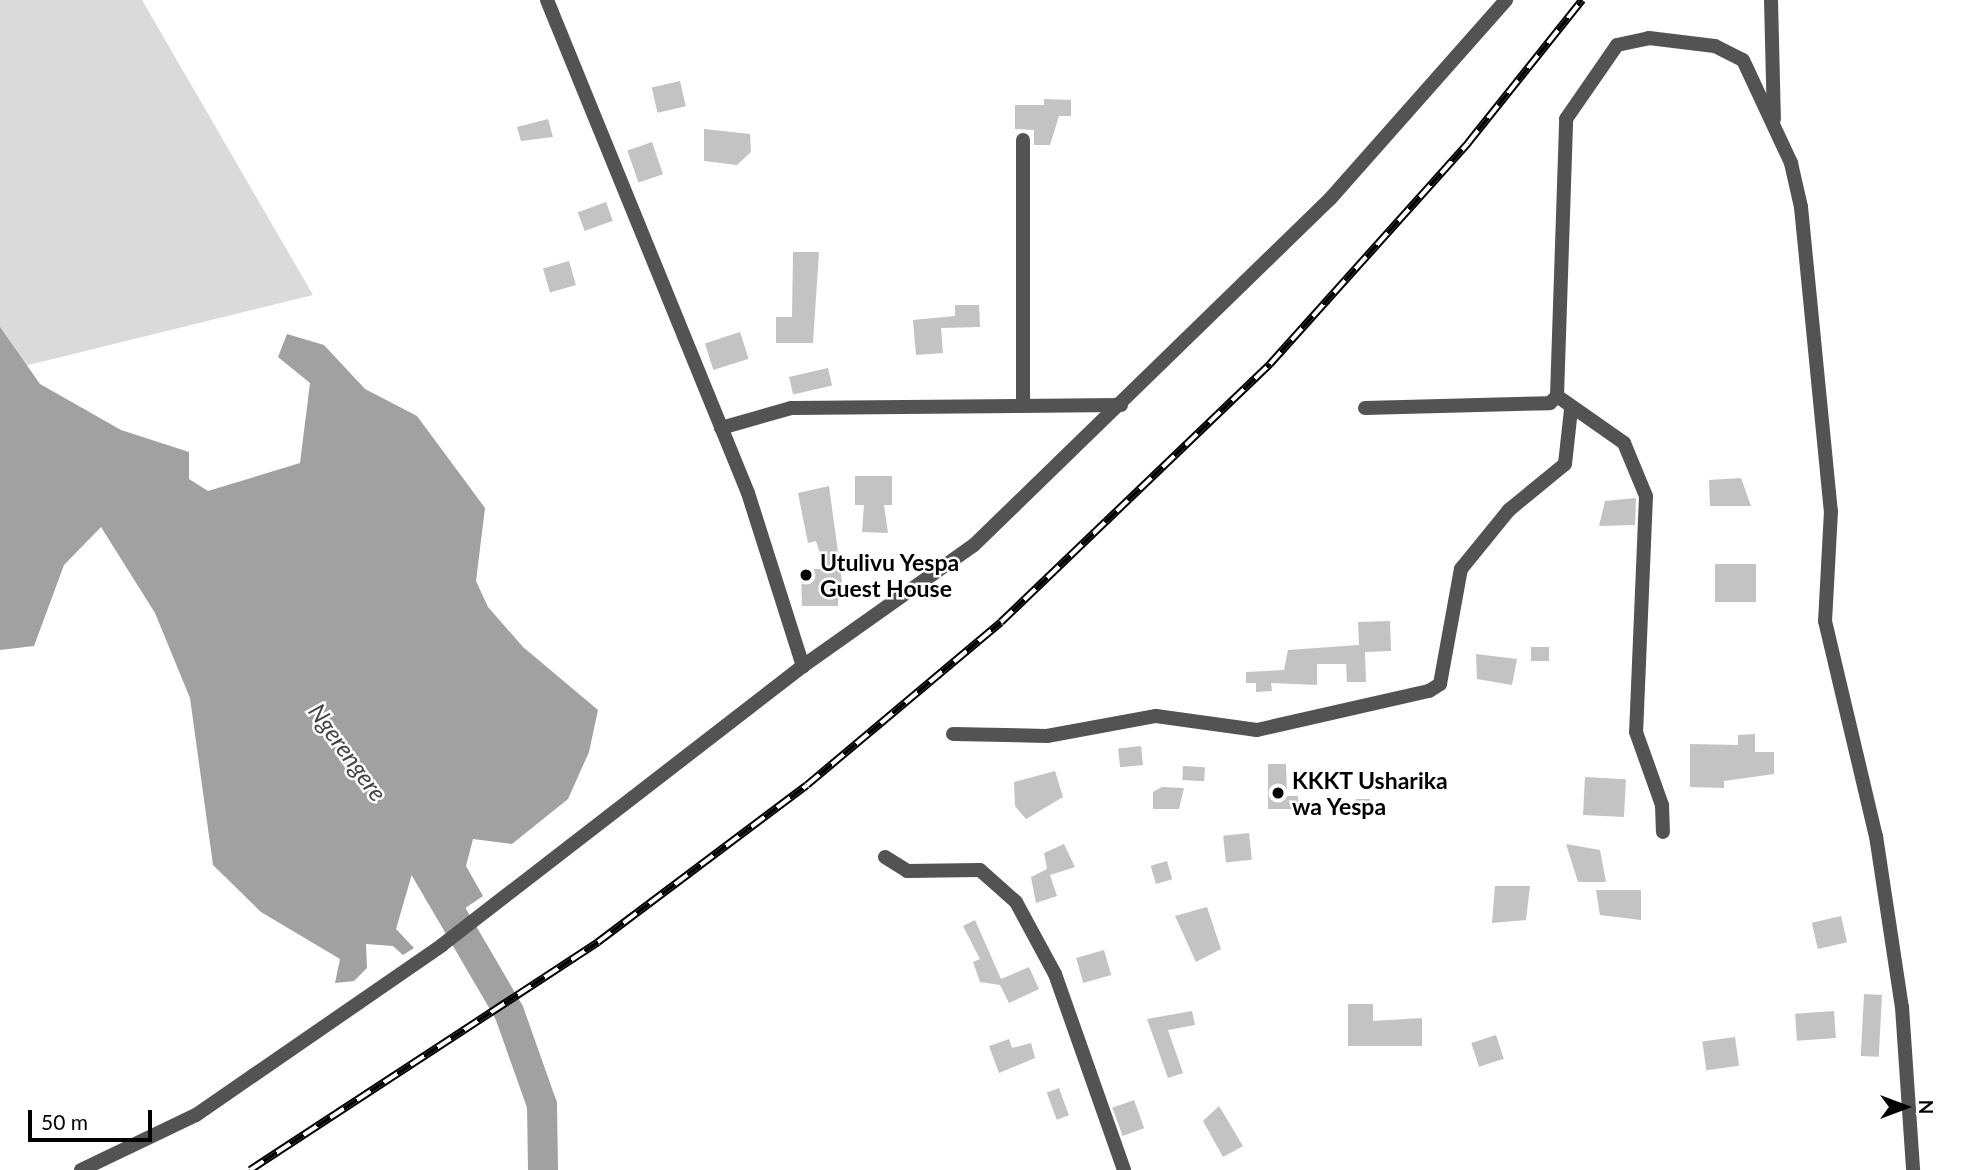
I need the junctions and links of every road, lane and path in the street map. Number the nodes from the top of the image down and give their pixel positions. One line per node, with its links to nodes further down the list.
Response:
1 (547, 0): 11 (street)
2 (1506, 0): 8 (street)
3 (1771, 0): 4 (street)
4 (1774, 127): 6 (street); 18 (street)
5 (1023, 140): 7 (street)
6 (1557, 396): 9 (street); 10 (street)
7 (1023, 403): 8 (street); 11 (street)
8 (1121, 405): 12 (street)
9 (1365, 408)
10 (1572, 410): 13 (street); 14 (street)
11 (720, 428): 12 (street)
12 (803, 666): 16 (street)
13 (953, 734)
14 (1663, 832)
15 (885, 857): 17 (street)
16 (80, 1170)
17 (1124, 1170)
18 (1913, 1170)

